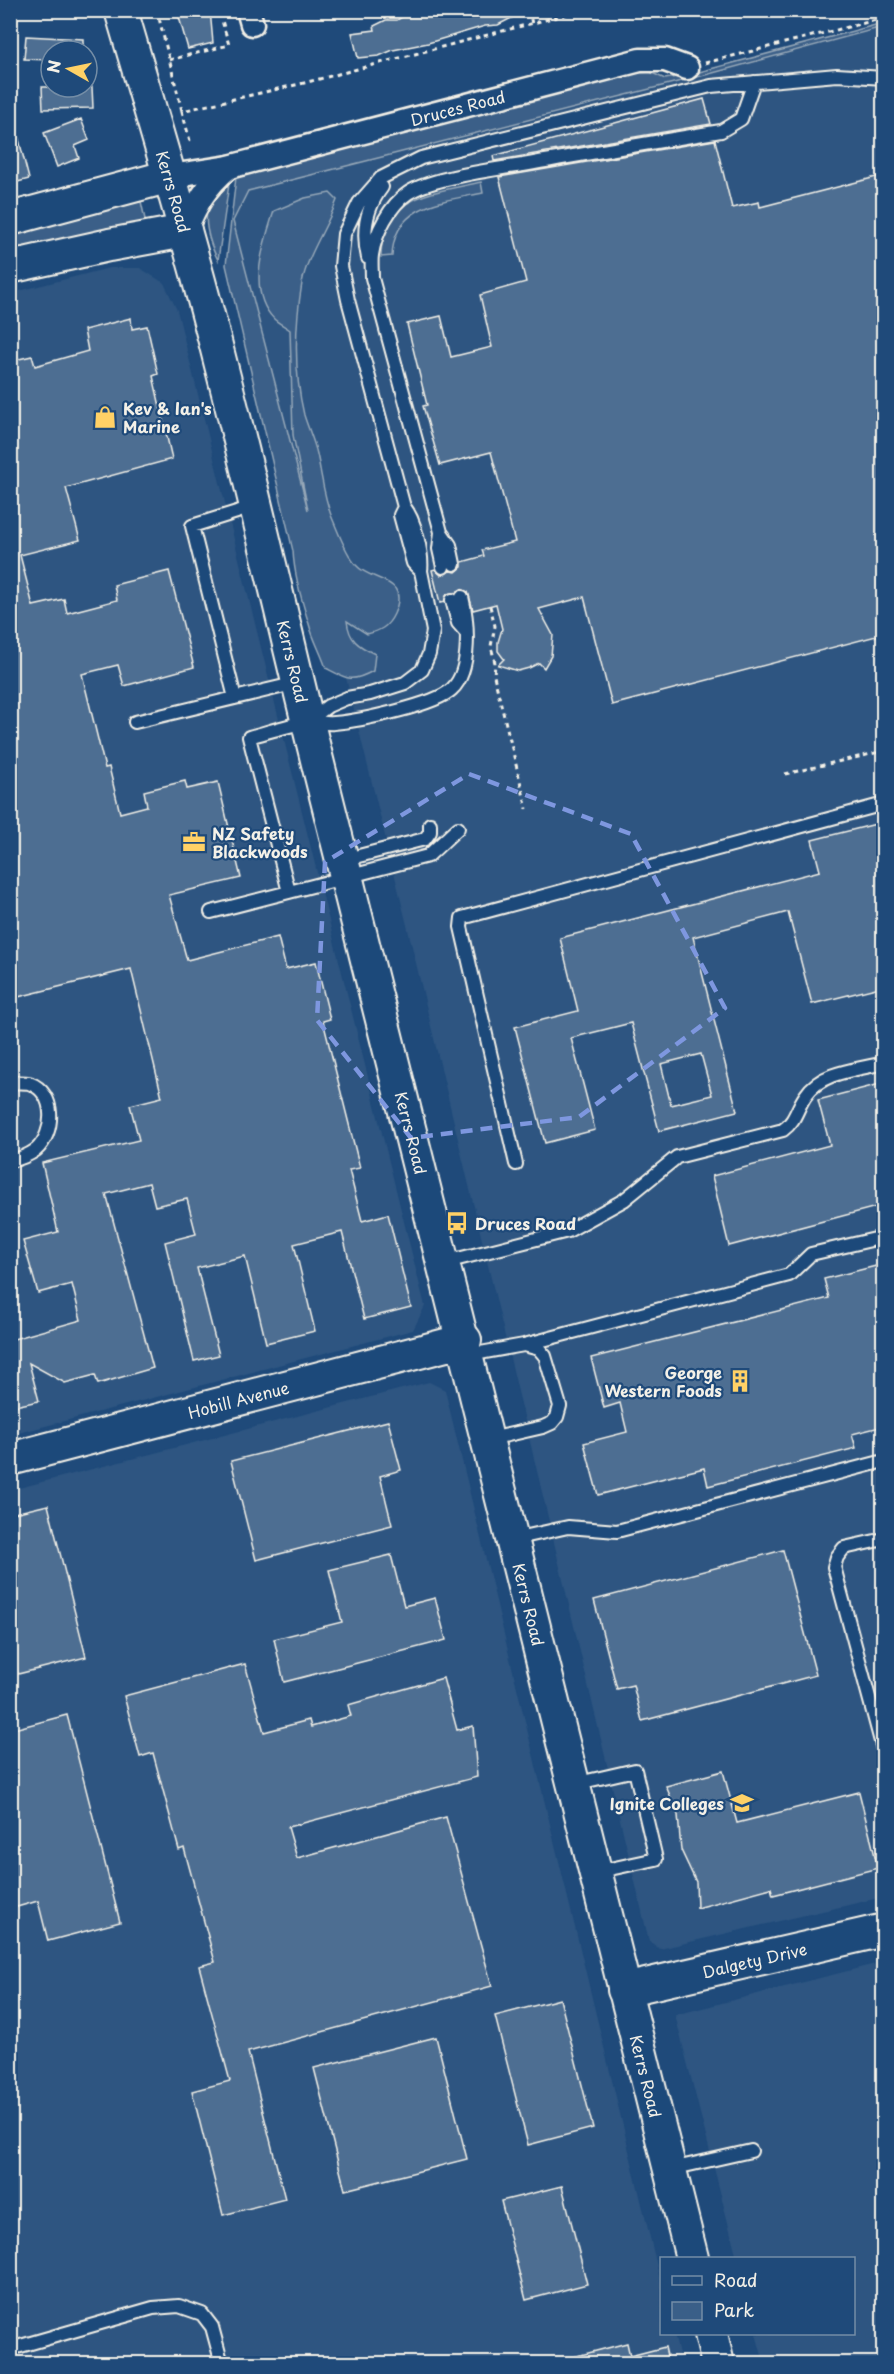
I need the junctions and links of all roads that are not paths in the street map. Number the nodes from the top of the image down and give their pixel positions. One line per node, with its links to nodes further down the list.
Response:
1 (121, 10): 7 (main road, Kerrs Road)
2 (687, 68): 5 (street, Druces Road)
3 (884, 78): 4 (lane)
4 (754, 82): 6 (lane); 11 (lane)
5 (229, 167): 7 (street, Druces Road); 9 (street)
6 (393, 172): 11 (lane); 18 (lane)
7 (170, 176): 8 (main road, Druces Road); 9 (main road, Kerrs Road)
8 (10, 219)
9 (185, 231): 10 (main road); 12 (main road, Kerrs Road)
10 (10, 267)
11 (372, 278): 13 (lane)
12 (256, 506): 15 (main road, Kerrs Road); 16 (lane)
13 (448, 566)
14 (457, 598): 18 (lane)
15 (298, 683): 16 (lane); 18 (main road, Kerrs Road)
16 (235, 698): 17 (lane)
17 (135, 722)
18 (308, 722): 22 (main road, Kerrs Road); 23 (lane)
19 (884, 804): 28 (lane)
20 (430, 825): 22 (lane)
21 (458, 828): 22 (lane)
22 (346, 869): 23 (lane); 30 (main road, Kerrs Road)
23 (290, 892): 24 (lane)
24 (211, 912)
25 (884, 1064): 30 (lane)
26 (10, 1082): 27 (lane)
27 (10, 1161)
28 (516, 1164)
29 (884, 1237): 31 (lane)
30 (445, 1262): 32 (main road, Kerrs Road)
31 (524, 1344): 32 (lane); 33 (lane)
32 (466, 1348): 33 (main road, Kerrs Road); 34 (main road, Hobill Avenue)
33 (488, 1439): 37 (main road, Kerrs Road)
34 (10, 1459)
35 (884, 1461): 37 (lane)
36 (884, 1539): 38 (lane)
37 (512, 1540): 39 (main road, Kerrs Road)
38 (884, 1753)
39 (573, 1784): 40 (main road, Kerrs Road); 40 (lane)
40 (595, 1872): 42 (main road, Kerrs Road)
41 (884, 1930): 42 (main road, Dalgety Drive)
42 (624, 1990): 44 (main road, Kerrs Road)
43 (751, 2151): 44 (lane)
44 (669, 2169): 45 (main road, Kerrs Road)
45 (691, 2257)
46 (711, 2335): 49 (main road)
47 (10, 2349): 48 (lane)
48 (222, 2364)
49 (718, 2364)

